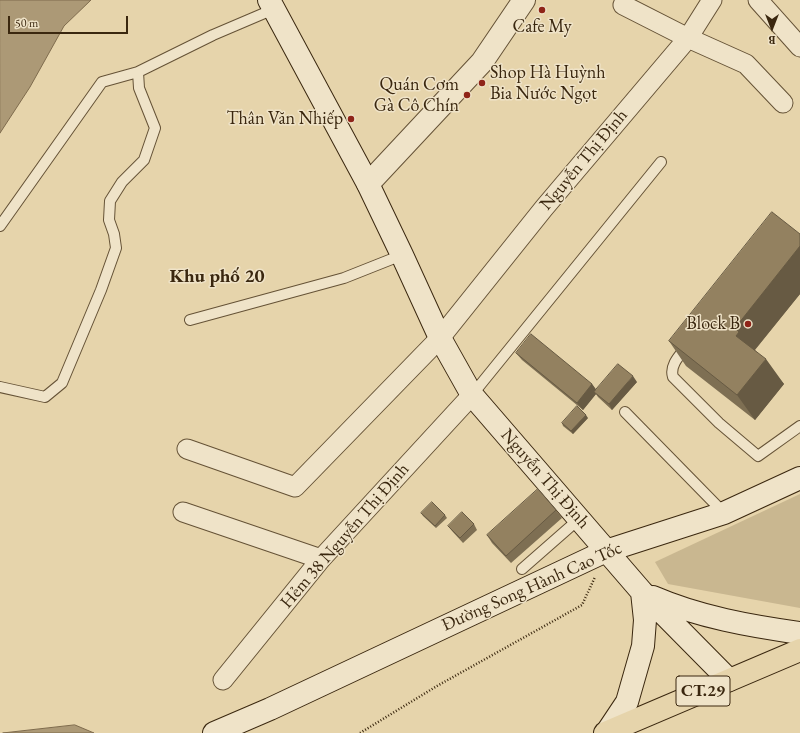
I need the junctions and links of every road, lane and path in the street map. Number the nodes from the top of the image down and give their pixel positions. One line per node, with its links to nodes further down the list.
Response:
1 (524, 0): 11 (main road)
2 (712, 0): 6 (street, Nguyễn Thị Định)
3 (758, 0): 7 (street)
4 (272, 4): 8 (lane); 11 (main road, Nguyễn Thị Định)
5 (623, 5): 6 (street)
6 (688, 38): 9 (street); 15 (street, Nguyễn Thị Định)
7 (800, 47)
8 (138, 72): 12 (lane); 17 (lane)
9 (783, 102)
10 (661, 162): 18 (lane)
11 (368, 184): 13 (main road, Nguyễn Thị Định)
12 (0, 226)
13 (402, 255): 14 (lane); 15 (main road, Nguyễn Thị Định)
14 (190, 320)
15 (440, 338): 18 (main road, Nguyễn Thị Định); 21 (street)
16 (692, 341): 20 (lane)
17 (0, 387)
18 (472, 395): 25 (main road, Nguyễn Thị Định); 27 (street, Hẻm 38 Nguyễn Thị Định)
19 (624, 412): 24 (lane)
20 (800, 426)
21 (187, 449)
22 (800, 478): 24 (main road, Đường Song Hành Cao Tốc)
23 (183, 512): 27 (street)
24 (724, 513): 26 (main road, Đường Song Hành Cao Tốc)
25 (579, 519): 26 (main road, Nguyễn Thị Định); 28 (lane)
26 (606, 551): 29 (main road, Nguyễn Thị Định); 35 (main road, Đường Song Hành Cao Tốc); 36 (path)
27 (321, 560): 32 (street, Hẻm 38 Nguyễn Thị Định)
28 (522, 568)
29 (642, 592): 30 (main road); 33 (main road, Nguyễn Thị Định); 34 (main road)
30 (800, 633)
31 (800, 650): 33 (highway, CT.29)
32 (223, 680)
33 (729, 680): 34 (highway, CT.29)
34 (606, 732)
35 (214, 733)
36 (360, 733)

